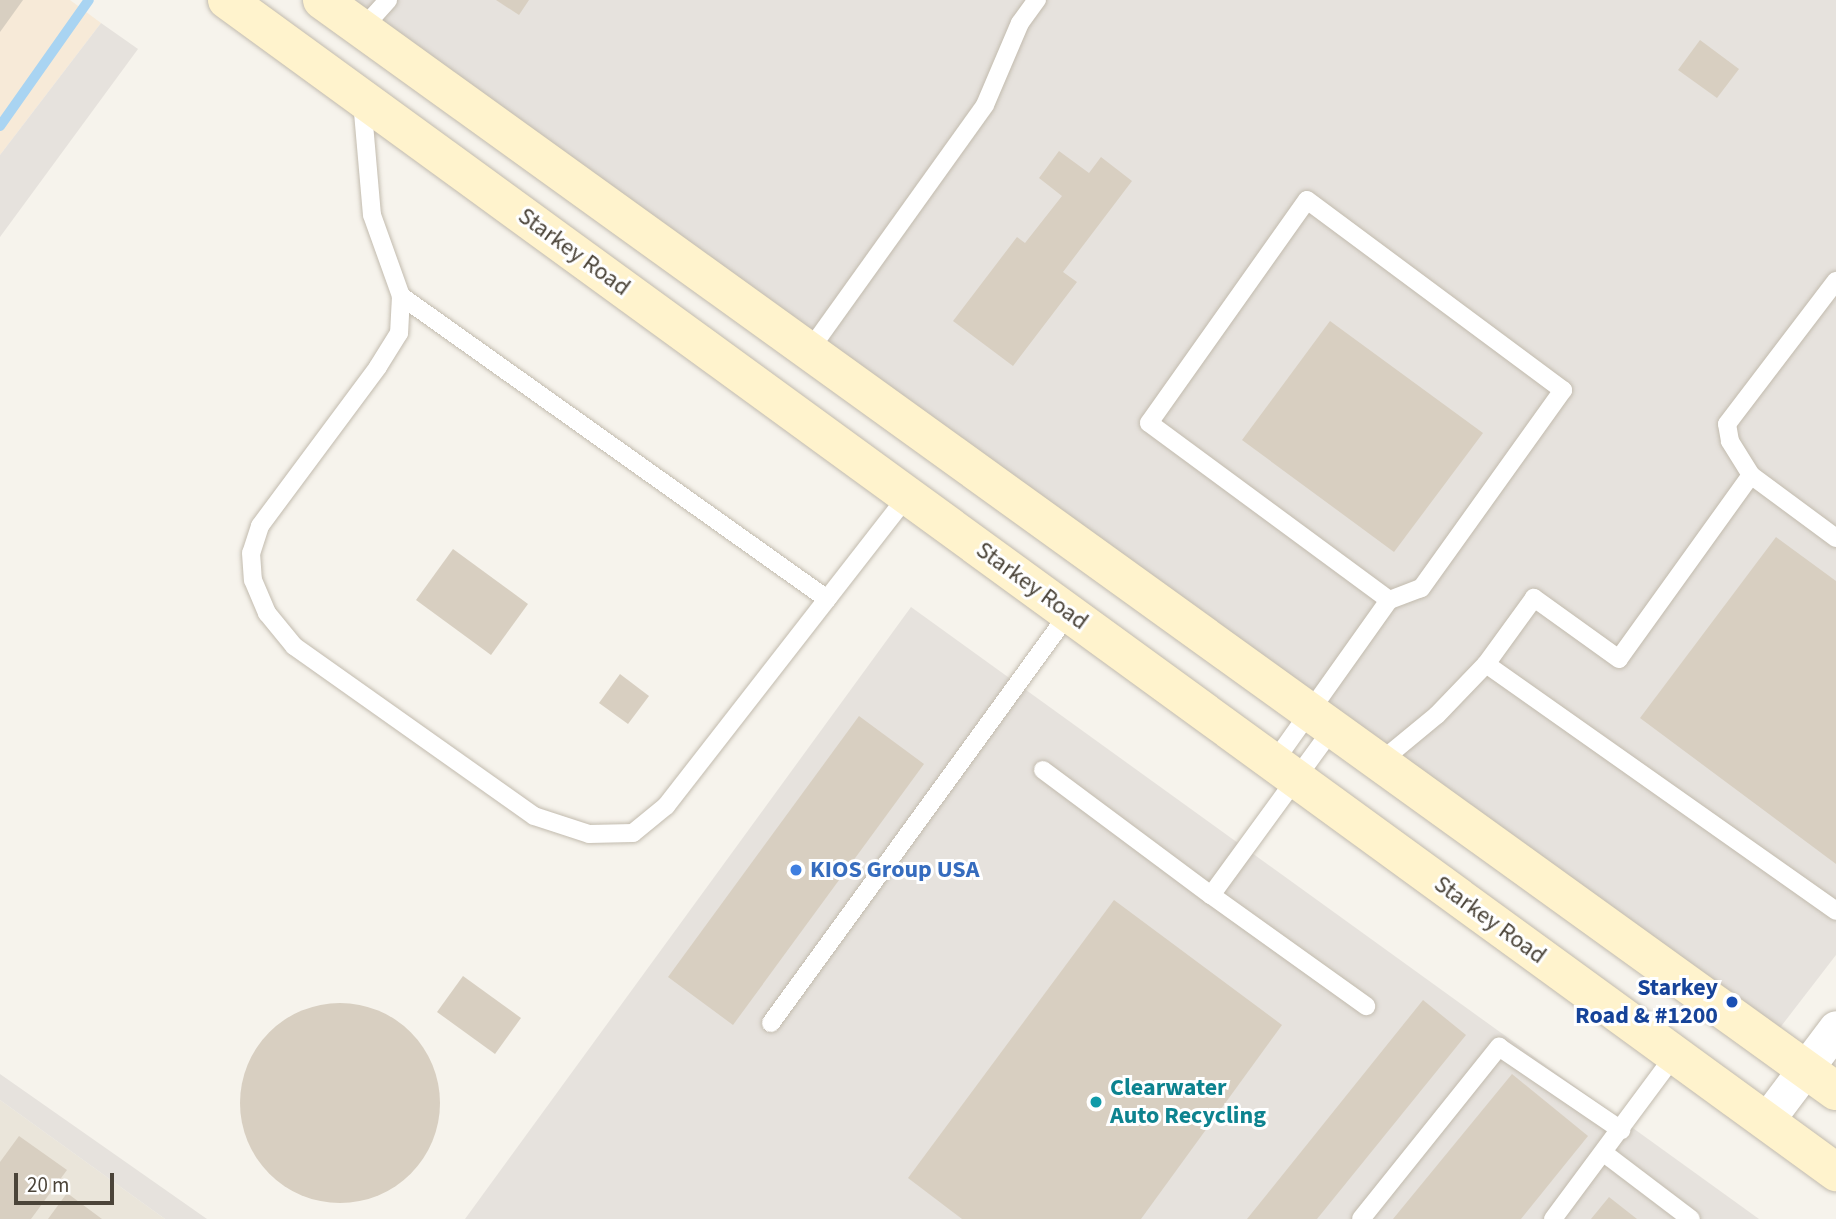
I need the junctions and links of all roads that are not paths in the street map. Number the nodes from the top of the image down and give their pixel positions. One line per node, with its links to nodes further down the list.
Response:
1 (228, 0): 6 (main road, Starkey Road)
2 (322, 0): 5 (main road)
3 (388, 0): 5 (lane)
4 (1037, 0): 9 (lane)
5 (362, 29): 9 (main road)
6 (362, 98): 8 (lane); 11 (main road, Starkey Road)
7 (1836, 281): 10 (lane)
8 (401, 296): 13 (lane); 13 (lane)
9 (809, 351): 17 (main road)
10 (1751, 475): 12 (lane); 16 (lane)
11 (908, 495): 13 (lane); 15 (main road, Starkey Road)
12 (1836, 538)
13 (827, 599)
14 (1389, 600): 14 (lane); 17 (lane)
15 (1069, 613): 20 (main road, Starkey Road); 24 (lane)
16 (1486, 664): 18 (lane); 22 (lane)
17 (1322, 720): 18 (main road); 20 (lane); 20 (lane)
18 (1380, 762): 27 (main road)
19 (1042, 771): 21 (lane)
20 (1285, 771): 21 (lane); 26 (main road, Starkey Road)
21 (1211, 895): 23 (lane)
22 (1836, 911)
23 (1366, 1006)
24 (772, 1023)
25 (1836, 1028): 27 (street)
26 (1675, 1055): 29 (main road, Starkey Road); 30 (lane)
27 (1805, 1069): 28 (main road); 29 (street)
28 (1836, 1091)
29 (1766, 1121): 32 (main road, Starkey Road)
30 (1621, 1130): 31 (lane); 33 (lane)
31 (1604, 1153): 34 (lane); 35 (lane)
32 (1836, 1172)
33 (1361, 1219)
34 (1553, 1219)
35 (1691, 1219)

